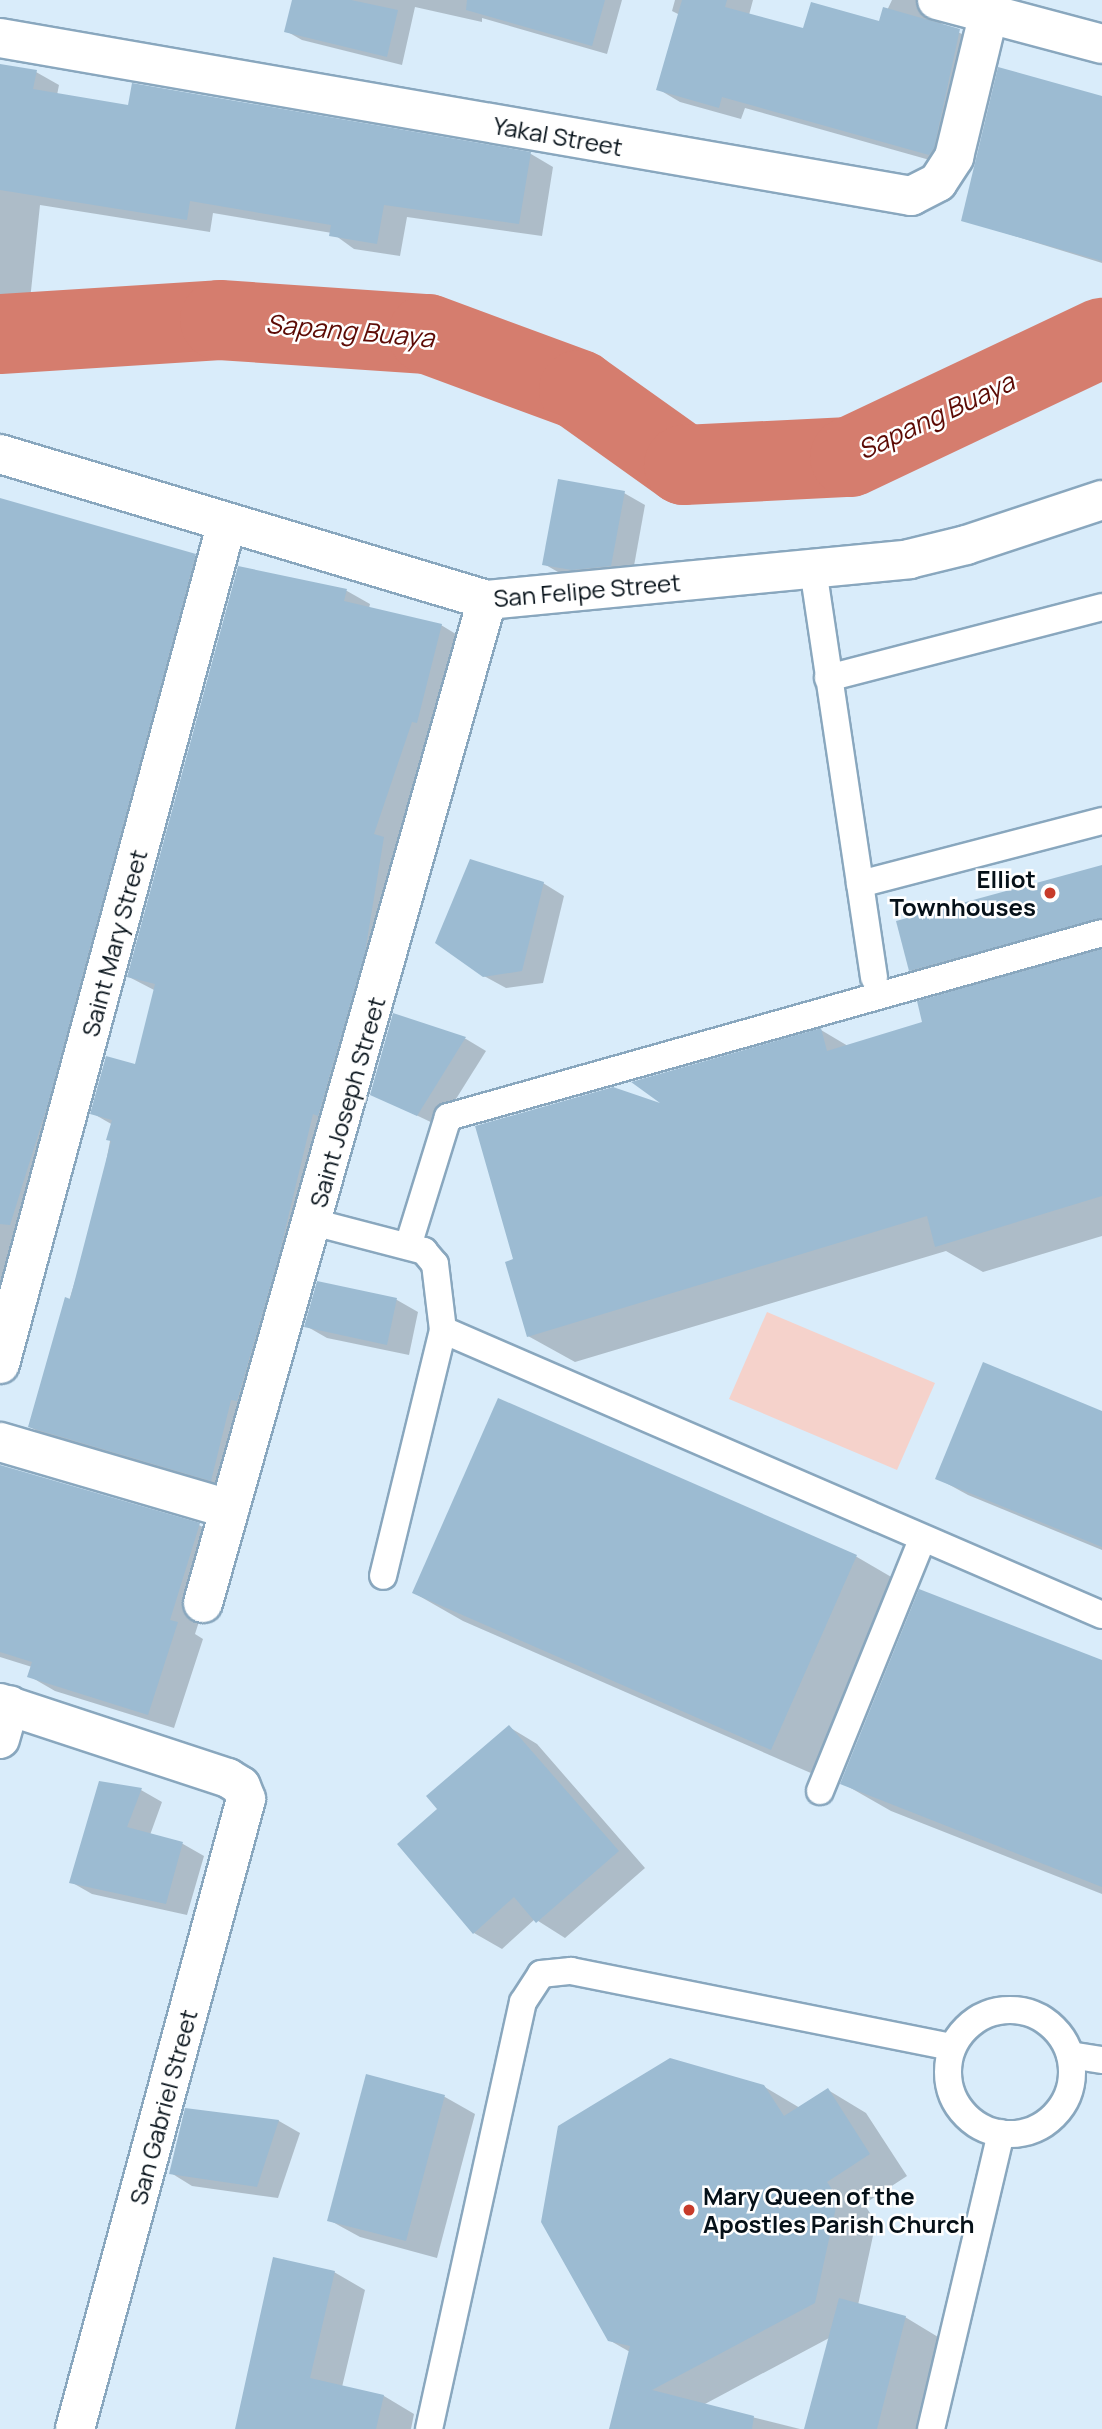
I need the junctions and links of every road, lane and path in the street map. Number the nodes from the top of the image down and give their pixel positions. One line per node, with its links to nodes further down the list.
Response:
1 (937, 0): 2 (street)
2 (989, 12): 3 (street, Yakal Street); 4 (street)
3 (0, 38)
4 (1102, 44)
5 (0, 454): 7 (street, San Felipe Street)
6 (1102, 500): 8 (street, San Felipe Street)
7 (228, 522): 9 (street, San Felipe Street); 19 (street, Saint Mary Street)
8 (813, 569): 9 (street, San Felipe Street); 11 (lane)
9 (487, 600): 16 (street, Saint Joseph Street)
10 (1102, 607): 11 (lane)
11 (828, 678): 13 (lane)
12 (1102, 821): 13 (lane)
13 (860, 884): 15 (lane)
14 (1102, 933): 17 (lane)
15 (874, 977)
16 (313, 1222): 17 (lane); 21 (street, Saint Joseph Street)
17 (408, 1246): 18 (lane)
18 (443, 1330): 22 (lane); 23 (lane)
19 (0, 1364)
20 (0, 1442): 21 (street)
21 (229, 1509): 24 (street, Saint Joseph Street)
22 (922, 1540): 25 (lane); 27 (lane)
23 (383, 1576)
24 (203, 1603)
25 (1102, 1615)
26 (3, 1716): 32 (street, San Gabriel Street)
27 (820, 1791)
28 (953, 2047): 29 (lane); 31 (lane); 33 (lane)
29 (1070, 2055): 30 (lane); 31 (lane)
30 (1102, 2060)
31 (1001, 2133): 34 (lane)
32 (75, 2429)
33 (429, 2429)
34 (931, 2429)

